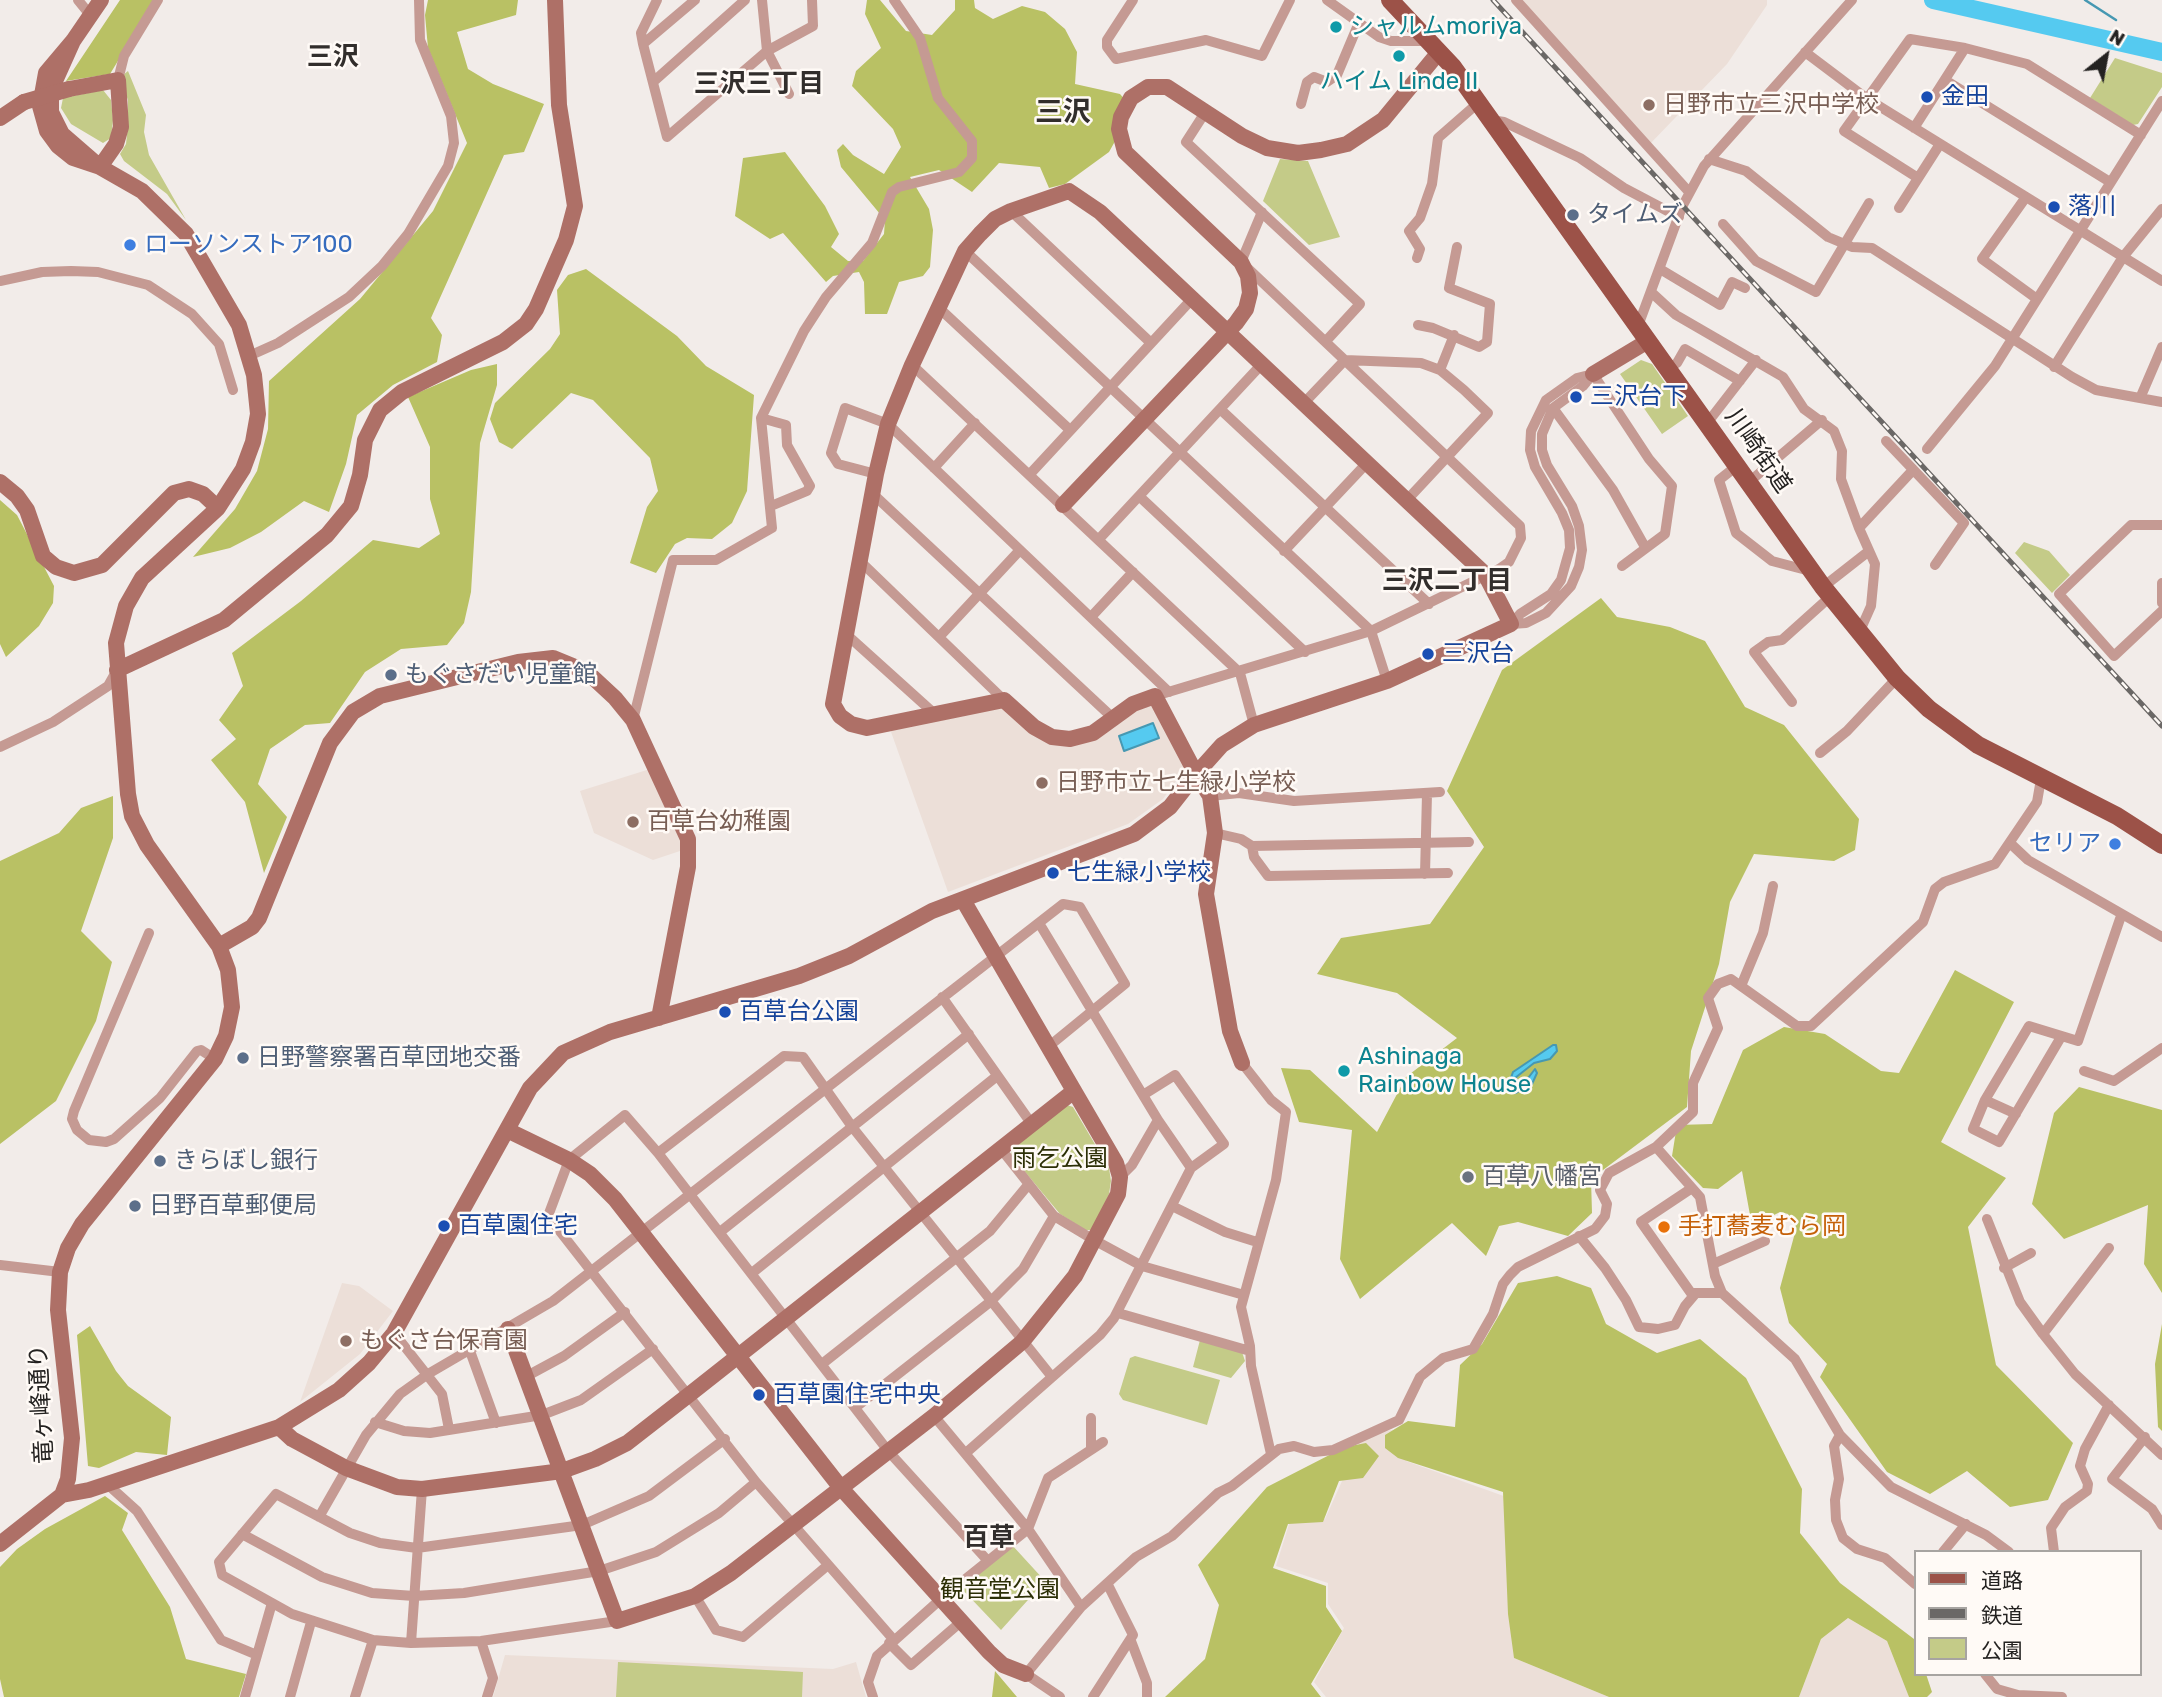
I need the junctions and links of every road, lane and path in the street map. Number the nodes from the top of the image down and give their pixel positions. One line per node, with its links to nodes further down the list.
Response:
1 (78, 0): 18 (street)
2 (101, 0): 18 (street, 竜ヶ峰通り)
3 (158, 0): 25 (street)
4 (419, 0): 77 (street)
5 (555, 0): 145 (street)
6 (657, 0): 20 (street)
7 (695, 0): 20 (street)
8 (745, 0): 27 (street)
9 (762, 0): 23 (street)
10 (812, 0): 23 (street)
11 (894, 0): 94 (street)
12 (1133, 0): 13 (street)
13 (1290, 0)
14 (1327, 0): 19 (street)
15 (1390, 0): 21 (main road, 川崎街道)
16 (1516, 0): 43 (street)
17 (1852, 0): 24 (street)
18 (91, 16): 40 (street, 竜ヶ峰通り)
19 (1358, 24): 21 (street); 32 (street)
20 (643, 44): 27 (street)
21 (1434, 46): 31 (main road, 川崎街道); 33 (street)
22 (1965, 48): 26 (street); 29 (street); 37 (street)
23 (767, 51): 27 (street); 28 (street)
24 (1805, 52): 29 (street); 39 (street)
25 (118, 80): 34 (street, bridge); 40 (street)
26 (1945, 80): 36 (street); 42 (street)
27 (653, 82)
28 (789, 93)
29 (1866, 98): 36 (street); 41 (street)
30 (2162, 101): 37 (street)
31 (1478, 103): 35 (main road, 川崎街道); 57 (street)
32 (1301, 104)
33 (1206, 111): 49 (street); 58 (street)
34 (0, 118)
35 (1490, 120): 50 (street); 69 (main road, 川崎街道)
36 (1914, 128): 38 (street)
37 (2141, 135): 42 (street)
38 (1940, 144): 41 (street); 44 (street)
39 (1709, 159): 43 (street); 53 (street)
40 (100, 167): 71 (street, 竜ヶ峰通り)
41 (1917, 178): 46 (street)
42 (2110, 182): 52 (street)
43 (1689, 192): 50 (street)
44 (2026, 197): 52 (street); 65 (street)
45 (1869, 203): 53 (street)
46 (1899, 208)
47 (2162, 209): 56 (street)
48 (1011, 211): 55 (street); 64 (street); 74 (street)
49 (1262, 212): 58 (street); 73 (street)
50 (1679, 218): 59 (street)
51 (1723, 224): 53 (street)
52 (2080, 231): 56 (street); 65 (street)
53 (1844, 243): 72 (street)
54 (1457, 247): 70 (street)
55 (965, 251): 66 (street); 87 (street)
56 (2123, 257): 61 (street); 82 (street)
57 (1417, 258)
58 (1241, 262): 68 (street); 73 (street)
59 (1660, 269): 62 (street); 63 (street)
60 (0, 281): 75 (street)
61 (2162, 281)
62 (1745, 288)
63 (1651, 292): 69 (street); 79 (street)
64 (1192, 299): 68 (street); 74 (street)
65 (2037, 299): 72 (street)
66 (939, 308): 80 (street); 100 (street)
67 (1418, 325): 70 (street)
68 (1227, 332): 81 (street); 95 (street)
69 (1643, 334): 83 (main road, 川崎街道); 85 (street)
70 (1454, 335): 84 (street)
71 (241, 337): 75 (street); 77 (street, 竜ヶ峰通り)
72 (2013, 338): 82 (street); 102 (street)
73 (1326, 341): 78 (street)
74 (1151, 343): 87 (street)
75 (219, 344): 88 (street)
76 (2162, 347): 89 (street)
77 (249, 356): 119 (street, 竜ヶ峰通り)
78 (1345, 360): 84 (street); 91 (street); 104 (street)
79 (1756, 360): 86 (street); 96 (street)
80 (912, 365): 98 (street); 99 (street)
81 (1261, 365): 91 (street); 93 (street)
82 (2054, 367): 89 (street)
83 (1668, 368): 86 (street); 97 (main road, 川崎街道)
84 (1440, 370): 104 (street)
85 (1593, 374): 92 (street); 123 (street); 139 (street)
86 (1740, 381): 97 (street)
87 (1111, 387): 95 (street); 100 (street)
88 (233, 390)
89 (2141, 396): 90 (street)
90 (2162, 402)
91 (1303, 404): 105 (street)
92 (1553, 408): 123 (street); 139 (street)
93 (1220, 409): 103 (street); 118 (street)
94 (761, 418): 117 (street); 117 (street)
95 (1144, 418): 103 (street); 116 (street)
96 (1822, 420): 111 (street); 121 (street)
97 (1708, 422): 106 (main road, 川崎街道)
98 (975, 423): 107 (street); 110 (street)
99 (888, 424): 107 (street); 109 (street); 109 (street)
100 (1070, 430): 110 (street)
101 (1886, 441): 108 (street)
102 (1927, 449)
103 (1180, 452): 114 (street); 125 (street)
104 (1448, 456): 115 (street); 131 (street)
105 (1366, 464): 115 (street); 118 (street)
106 (1738, 465): 111 (main road, 川崎街道); 133 (street)
107 (934, 468): 124 (street)
108 (1913, 470): 121 (street); 128 (street)
109 (876, 474): 113 (street)
110 (1030, 474): 116 (street)
111 (1749, 481): 133 (main road, 川崎街道)
112 (0, 482): 119 (street)
113 (874, 495): 127 (street); 134 (street)
114 (1139, 496): 122 (street); 144 (street)
115 (1406, 500): 131 (street)
116 (1063, 505): 122 (street)
117 (771, 506): 154 (street)
118 (1325, 507): 125 (street); 136 (street)
119 (218, 508): 145 (street, 竜ヶ峰通り)
120 (2162, 525): 137 (street)
121 (1859, 527): 126 (street)
122 (1099, 540): 130 (street)
123 (1645, 547): 129 (street)
124 (1020, 550): 134 (street); 138 (street)
125 (1284, 551): 140 (street)
126 (1869, 551): 133 (street); 141 (street)
127 (860, 562): 142 (street); 143 (street)
128 (1935, 565)
129 (1622, 566)
130 (1133, 572): 138 (street); 146 (street)
131 (1485, 574): 136 (street); 139 (street)
132 (2162, 583): 135 (street)
133 (1823, 585): 141 (main road, 川崎街道); 151 (street)
134 (979, 593): 143 (street); 153 (street)
135 (2162, 603)
136 (1429, 604): 140 (street)
137 (2162, 611)
138 (1091, 617): 149 (street)
139 (1511, 624): 148 (street)
140 (1371, 631): 144 (street); 148 (street)
141 (1859, 633): 147 (main road, 川崎街道)
142 (846, 634): 152 (street); 152 (street)
143 (939, 637): 150 (street)
144 (1306, 652): 146 (street)
145 (117, 670): 156 (street); 177 (street, 竜ヶ峰通り)
146 (1240, 673): 149 (street); 155 (street)
147 (1897, 678): 157 (street); 159 (main road, 川崎街道)
148 (1387, 681): 155 (street)
149 (1162, 694): 153 (street); 158 (street)
150 (1004, 700): 152 (street); 153 (street)
151 (1792, 702)
152 (937, 716)
153 (1114, 719)
154 (633, 720): 177 (street); 182 (street)
155 (1254, 725): 158 (street)
156 (0, 747)
157 (1820, 753)
158 (1196, 774): 162 (street); 172 (street)
159 (2041, 779): 166 (street); 167 (main road, 川崎街道)
160 (1440, 792): 161 (street)
161 (1427, 794): 162 (street); 165 (street)
162 (1210, 796): 163 (street)
163 (1214, 833): 168 (street); 188 (street)
164 (1469, 842): 165 (street)
165 (1427, 843): 168 (street); 170 (street)
166 (2011, 844): 173 (street); 179 (street)
167 (2162, 845)
168 (1252, 846): 170 (street)
169 (1448, 873): 170 (street)
170 (1425, 874)
171 (1773, 886): 179 (street)
172 (963, 900): 178 (street); 182 (street)
173 (2121, 916): 176 (street); 184 (street)
174 (1039, 923): 178 (street); 181 (street); 181 (street)
175 (149, 933): 187 (street)
176 (2162, 937)
177 (219, 946): 187 (street, 竜ヶ峰通り)
178 (996, 955): 180 (street); 185 (street)
179 (1741, 986): 200 (street)
180 (942, 997): 183 (street); 191 (street)
181 (1091, 1011): 185 (street); 193 (street)
182 (659, 1018): 199 (street)
183 (969, 1034): 190 (street); 198 (street)
184 (2061, 1037): 194 (street); 195 (street)
185 (1048, 1047): 192 (street)
186 (2162, 1048): 189 (street)
187 (215, 1059): 228 (street, 竜ヶ峰通り)
188 (1242, 1063): 219 (street)
189 (2084, 1071)
190 (997, 1076): 197 (street); 204 (street)
191 (826, 1089): 198 (street); 202 (street); 209 (street)
192 (1074, 1091): 197 (street); 206 (street)
193 (1143, 1095): 196 (street); 205 (street)
194 (1985, 1100): 195 (street); 195 (street)
195 (2016, 1114)
196 (1158, 1120): 205 (street); 206 (street)
197 (1031, 1124): 201 (street)
198 (853, 1128): 204 (street); 214 (street)
199 (507, 1130): 203 (street); 238 (street)
200 (1656, 1147): 208 (street); 216 (street)
201 (1001, 1149): 207 (street); 211 (street)
202 (658, 1153): 203 (street); 209 (street)
203 (569, 1160): 215 (street); 227 (street)
204 (883, 1167): 211 (street); 229 (street)
205 (1191, 1168): 210 (street)
206 (1120, 1177): 217 (street)
207 (1028, 1185): 212 (street); 222 (street)
208 (1692, 1188): 223 (street); 230 (street)
209 (691, 1196): 214 (street); 215 (street)
210 (1172, 1206): 219 (street); 225 (street)
211 (920, 1214): 222 (street); 236 (street)
212 (1055, 1216): 217 (street); 233 (street)
213 (1987, 1219): 226 (street)
214 (720, 1232): 229 (street)
215 (642, 1233): 227 (street); 244 (street)
216 (1579, 1236): 230 (street); 266 (street)
217 (1094, 1240): 225 (street); 240 (street)
218 (1765, 1241): 223 (street)
219 (1257, 1242): 232 (street)
220 (2109, 1248): 239 (street)
221 (2031, 1254): 226 (street)
222 (957, 1259): 233 (street); 245 (street)
223 (1713, 1264): 231 (street)
224 (0, 1265): 228 (street)
225 (1142, 1266): 232 (street); 235 (street)
226 (2004, 1268): 239 (street)
227 (594, 1271): 234 (street); 237 (street)
228 (60, 1272): 274 (street, 竜ヶ峰通り)
229 (752, 1273): 236 (street)
230 (1696, 1293): 231 (street)
231 (1722, 1293): 259 (street)
232 (1244, 1295): 243 (street)
233 (990, 1302): 240 (street); 251 (street)
234 (625, 1312): 241 (street); 247 (street)
235 (1118, 1312): 243 (street); 248 (street)
236 (787, 1319): 244 (street); 245 (street)
237 (508, 1329): 242 (street); 247 (street)
238 (394, 1334): 246 (street); 257 (street)
239 (2043, 1334): 250 (street)
240 (1022, 1342): 248 (street); 253 (street)
241 (653, 1349): 249 (street); 252 (street)
242 (470, 1350): 246 (street); 256 (street)
243 (1250, 1351): 266 (street)
244 (738, 1356): 249 (street); 272 (street)
245 (822, 1364): 251 (street)
246 (428, 1374): 255 (street); 258 (street)
247 (527, 1376): 252 (street)
248 (1052, 1377): 265 (street)
249 (690, 1394): 261 (street); 269 (street)
250 (2109, 1405): 260 (street); 286 (street)
251 (856, 1407): 264 (street)
252 (542, 1415): 256 (street); 269 (street)
253 (934, 1416): 264 (street); 265 (street)
254 (1091, 1418): 263 (street)
255 (375, 1422): 258 (street); 268 (street)
256 (496, 1423): 258 (street)
257 (279, 1427): 268 (street); 271 (street)
258 (449, 1429)
259 (1840, 1435): 276 (street); 290 (street)
260 (2145, 1437): 267 (street); 278 (street)
261 (725, 1439): 270 (street); 277 (street)
262 (1103, 1442): 263 (street)
263 (1091, 1450): 280 (street)
264 (889, 1452): 272 (street); 287 (street)
265 (967, 1452): 280 (street)
266 (1271, 1454): 291 (street)
267 (2162, 1455)
268 (346, 1468): 273 (street); 275 (street)
269 (562, 1471): 273 (street); 277 (street)
270 (756, 1482): 279 (street); 289 (street)
271 (106, 1483): 274 (street); 305 (street)
272 (841, 1488): 279 (street); 294 (street)
273 (422, 1489): 283 (street)
274 (62, 1495): 282 (street, 竜ヶ峰通り)
275 (319, 1517): 281 (street); 283 (street)
276 (1966, 1524): 284 (street); 285 (street)
277 (582, 1525): 283 (street); 289 (street)
278 (2162, 1525)
279 (793, 1526): 288 (street); 293 (street)
280 (1028, 1529): 287 (street); 296 (street)
281 (242, 1534): 292 (street); 295 (street)
282 (0, 1544)
283 (417, 1548): 292 (street)
284 (1944, 1550)
285 (2005, 1550)
286 (2054, 1550)
287 (988, 1561): 294 (street)
288 (828, 1565): 293 (street); 302 (street)
289 (599, 1571): 292 (street); 298 (street)
290 (1913, 1582)
291 (1108, 1585): 296 (street); 303 (street)
292 (414, 1596): 304 (street)
293 (695, 1596): 298 (street)
294 (942, 1598): 297 (street); 302 (street)
295 (272, 1604): 299 (street); 305 (street)
296 (1081, 1607): 306 (street)
297 (963, 1620): 302 (street); 306 (street)
298 (617, 1621): 301 (street)
299 (311, 1622): 300 (street); 309 (street)
300 (373, 1640): 304 (street); 310 (street)
301 (481, 1641): 304 (street); 311 (street)
302 (891, 1641): 312 (street)
303 (1131, 1641): 314 (street); 315 (street)
304 (411, 1643)
305 (257, 1654): 308 (street)
306 (1026, 1674): 313 (street)
307 (1987, 1676): 316 (street)
308 (245, 1697)
309 (290, 1697)
310 (355, 1697)
311 (487, 1697)
312 (873, 1697)
313 (1060, 1697)
314 (1093, 1697)
315 (1147, 1697)
316 (2062, 1697)

